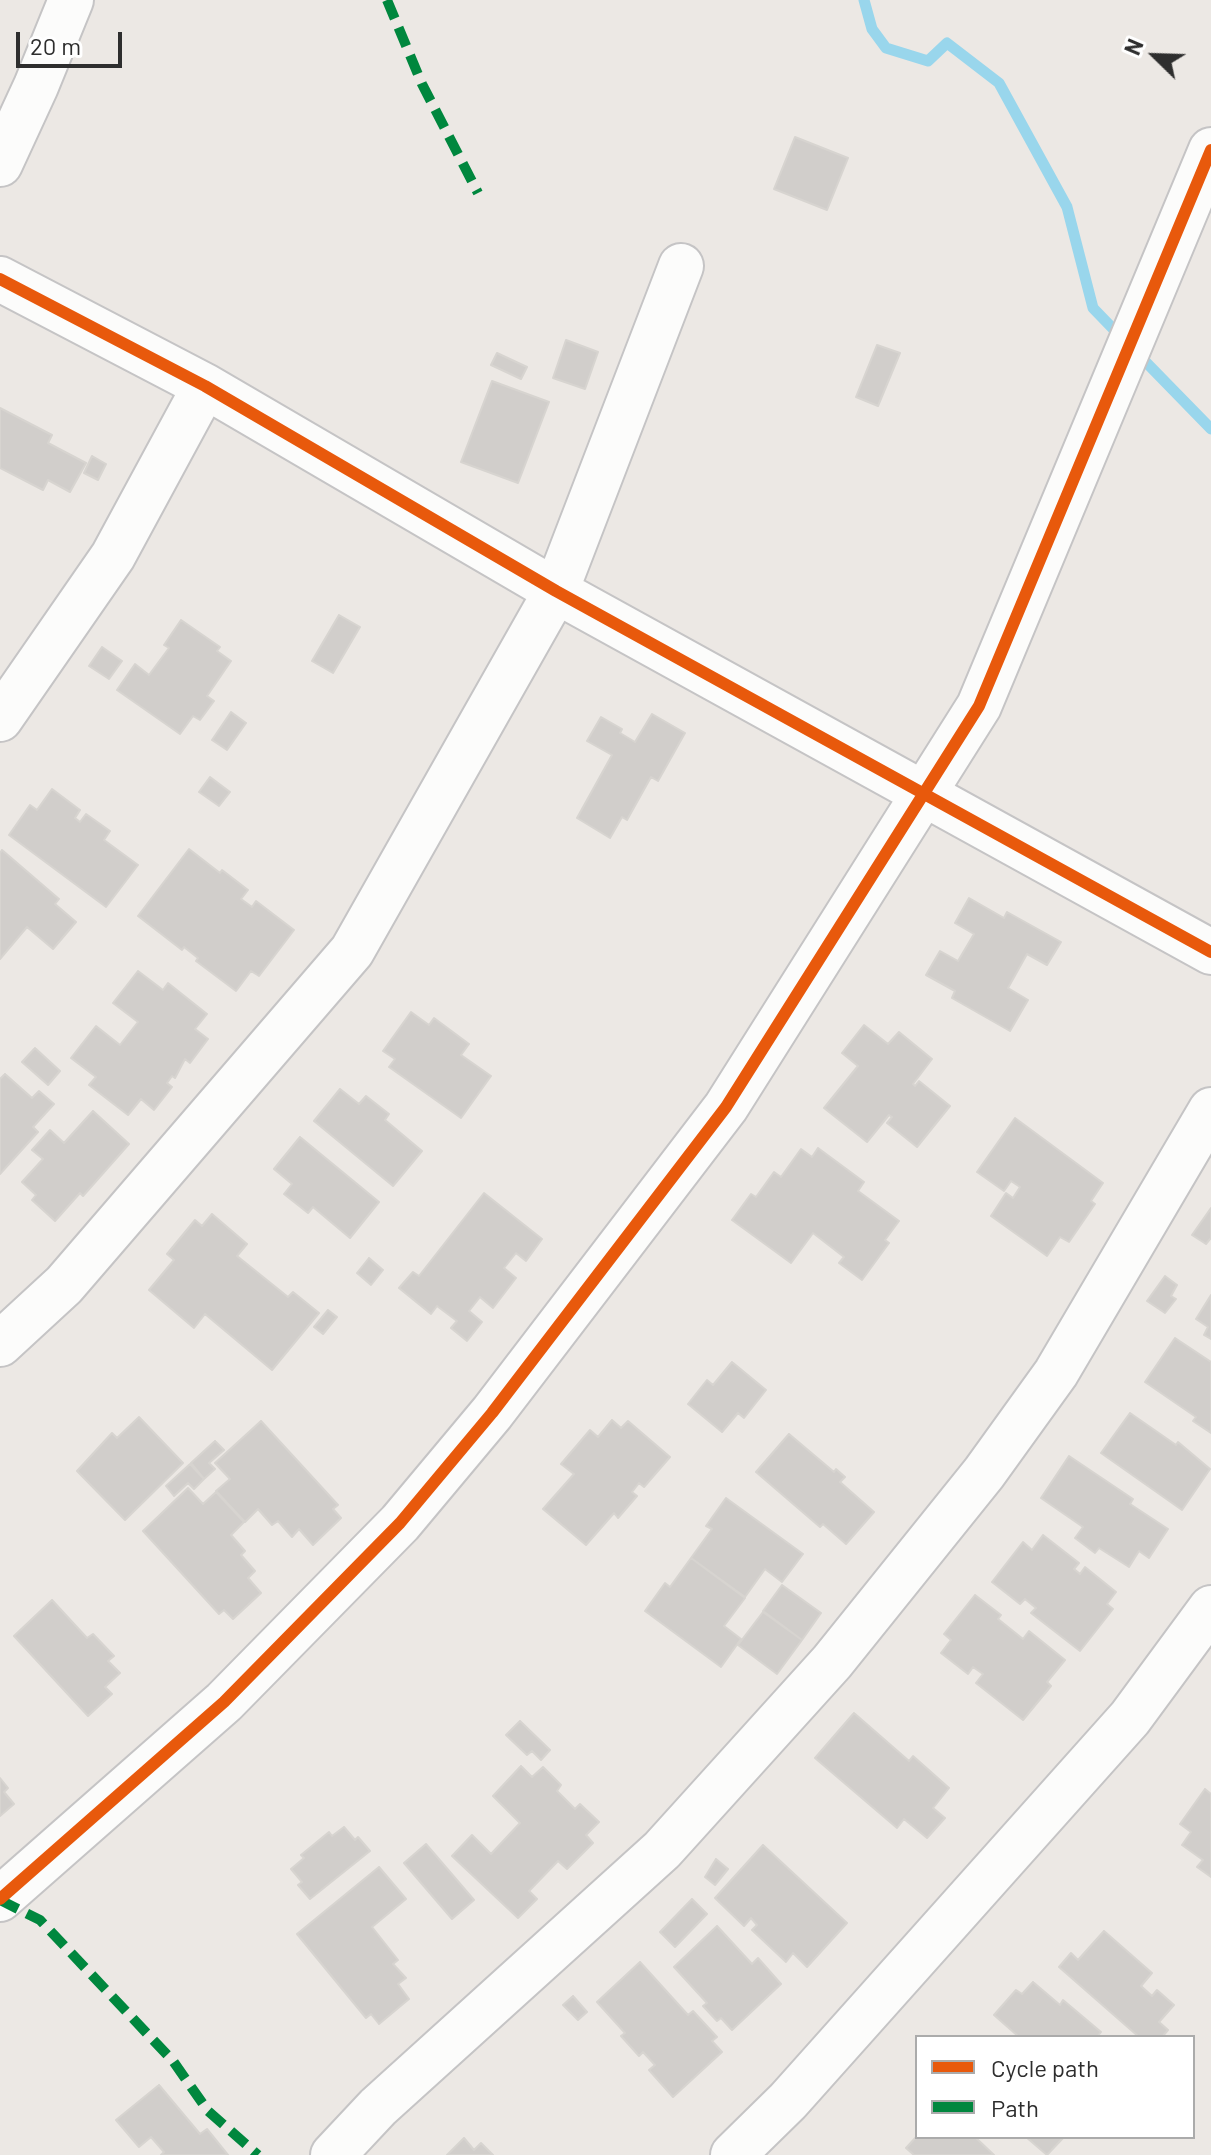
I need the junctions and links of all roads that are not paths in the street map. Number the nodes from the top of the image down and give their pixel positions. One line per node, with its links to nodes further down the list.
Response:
1 (71, 0): 3 (street)
2 (1211, 150): 9 (street)
3 (0, 164)
4 (681, 266): 7 (street)
5 (0, 279): 6 (street)
6 (205, 386): 7 (street); 8 (street)
7 (556, 591): 9 (street); 12 (street)
8 (0, 719)
9 (923, 794): 10 (street); 14 (street)
10 (1211, 952)
11 (1211, 1110): 15 (street)
12 (0, 1344)
13 (1211, 1608): 16 (street)
14 (0, 1899)
15 (333, 2155)
16 (733, 2155)

